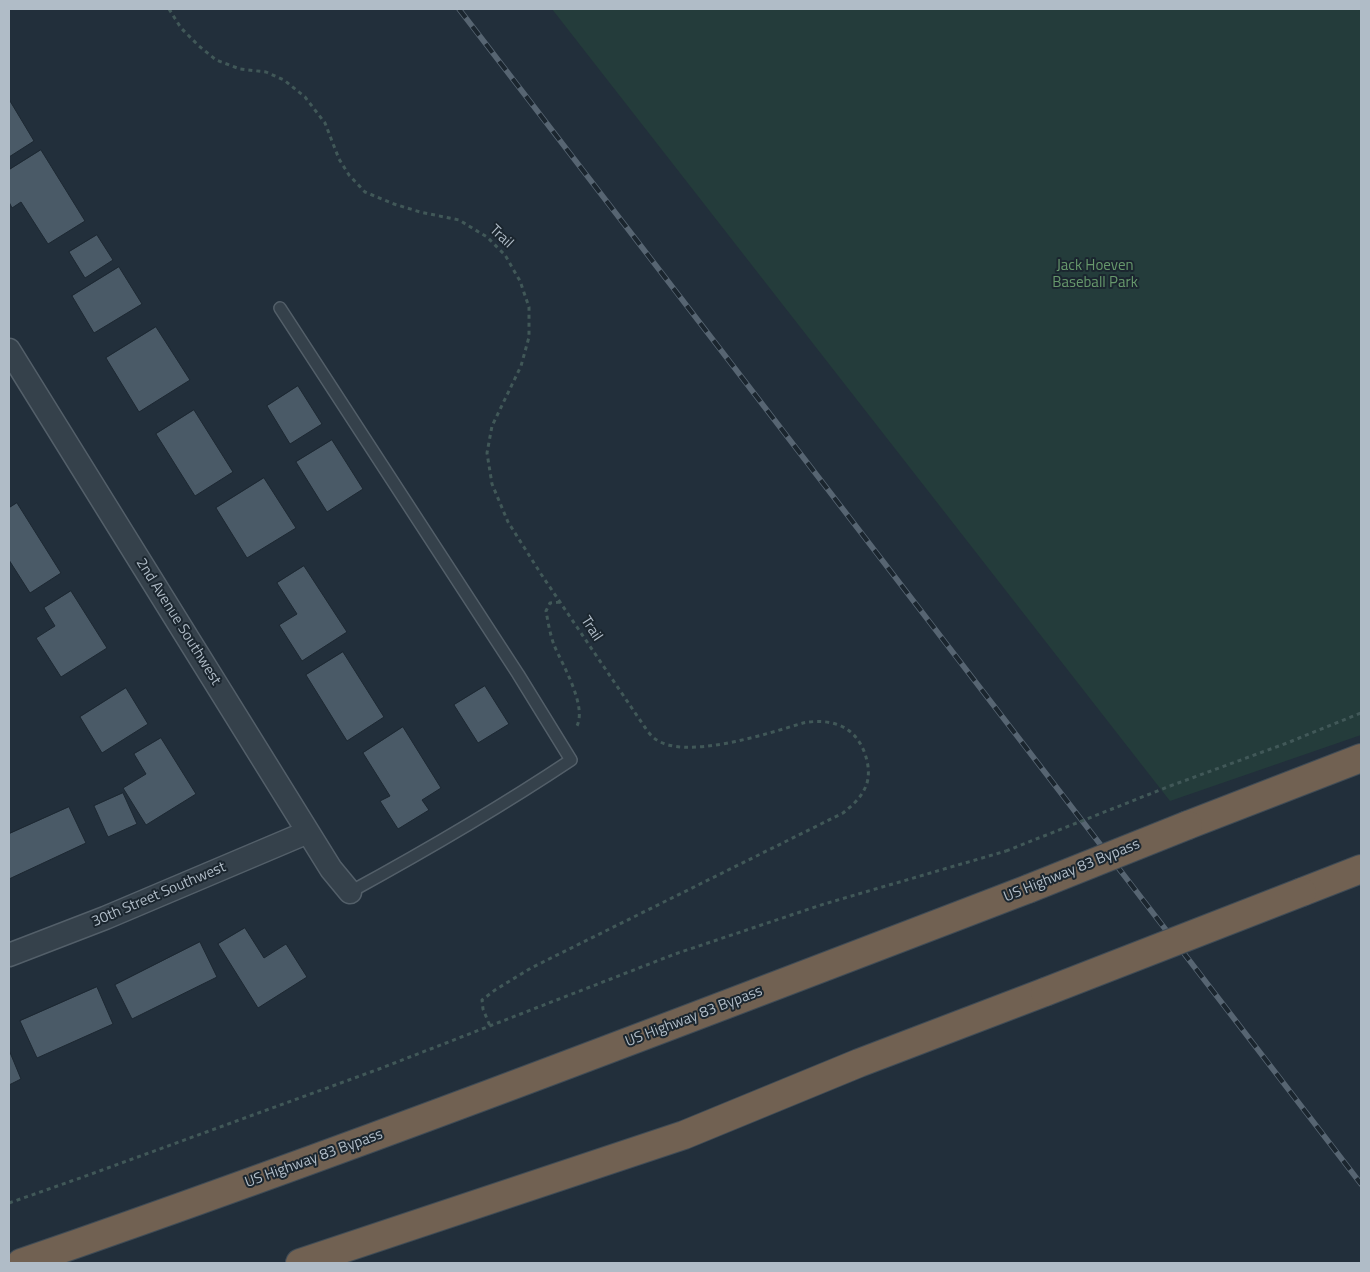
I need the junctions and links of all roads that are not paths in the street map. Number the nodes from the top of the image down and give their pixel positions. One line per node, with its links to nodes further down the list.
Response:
1 (280, 308): 6 (lane)
2 (9, 350): 4 (street, 2nd Avenue Southwest)
3 (1361, 758): 8 (highway, US Highway 83 Bypass, bridge)
4 (308, 832): 6 (street, 2nd Avenue Southwest); 7 (street, 30th Street Southwest)
5 (1361, 869): 9 (highway, bridge)
6 (350, 892)
7 (9, 955)
8 (22, 1263)
9 (300, 1263)

